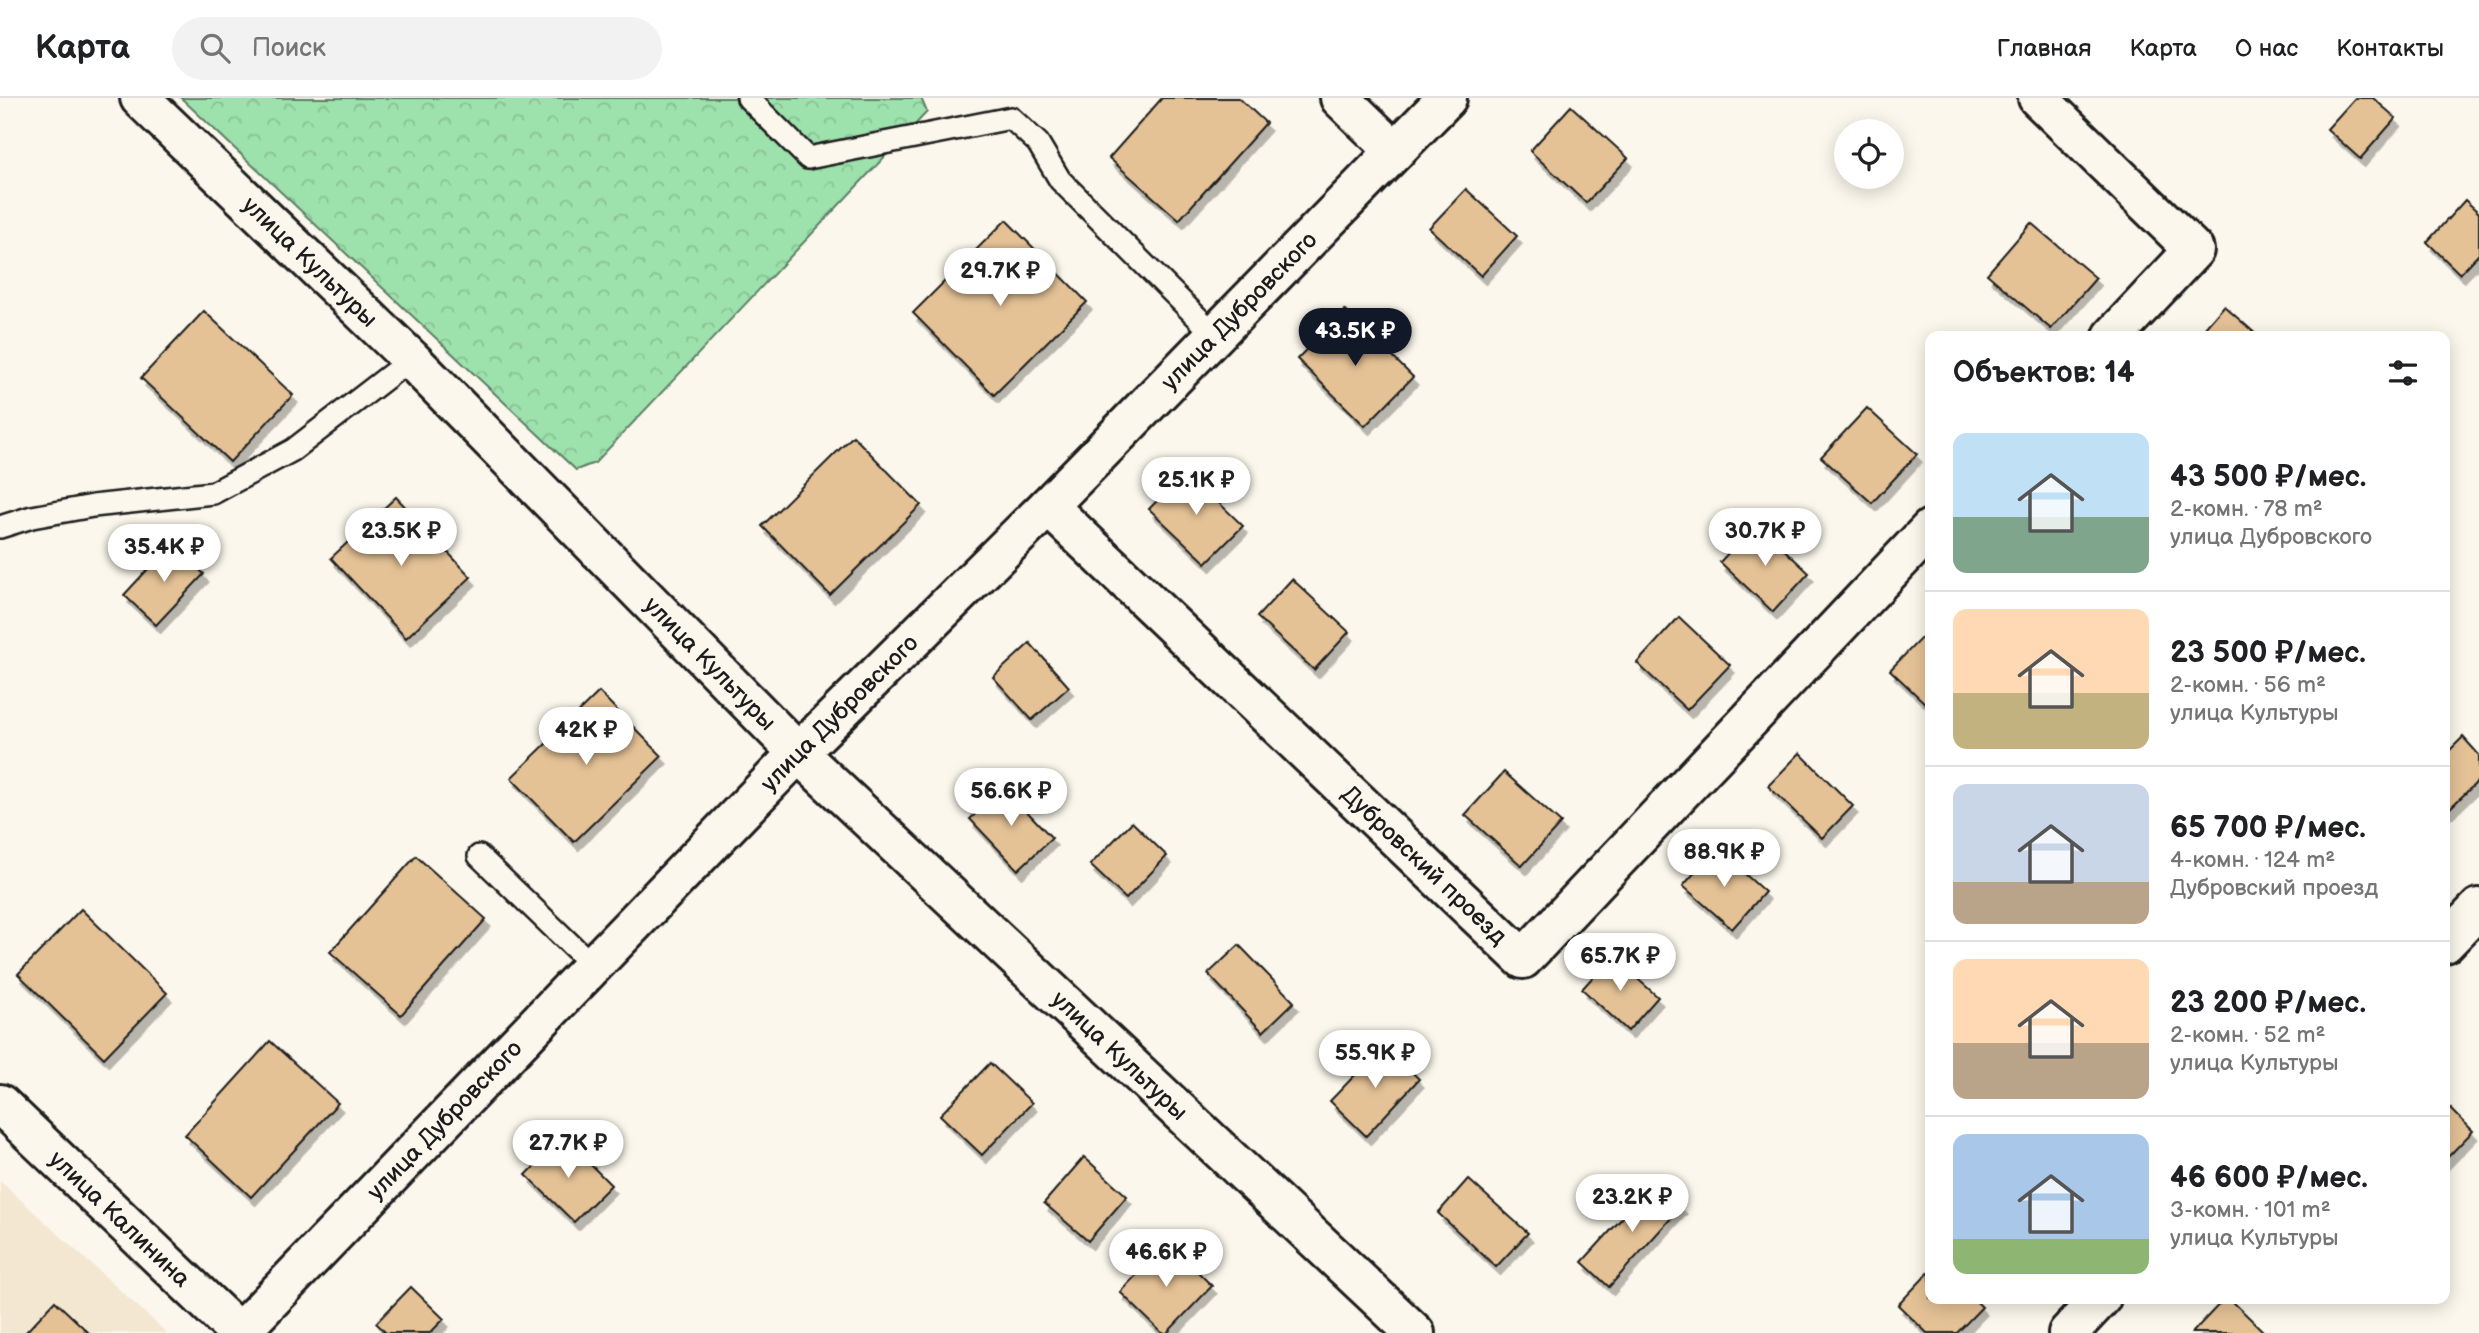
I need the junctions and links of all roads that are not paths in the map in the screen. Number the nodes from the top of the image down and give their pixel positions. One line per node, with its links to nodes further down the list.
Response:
1 (140, 98): 9 (street, улица Культуры)
2 (748, 98): 8 (lane)
3 (1340, 98): 6 (street)
4 (1447, 98): 6 (street, улица Дубровского)
5 (2038, 98): 7 (street)
6 (1395, 151): 8 (street, улица Дубровского)
7 (2118, 331)
8 (1215, 335): 10 (street, улица Дубровского)
9 (411, 359): 11 (lane); 13 (street, улица Культуры)
10 (1048, 506): 12 (street, Дубровский проезд); 13 (street, улица Дубровского)
11 (0, 527)
12 (1925, 534)
13 (798, 753): 17 (street, улица Дубровского); 21 (street, улица Культуры)
14 (479, 856): 17 (lane)
15 (2479, 908): 16 (street)
16 (2450, 938)
17 (593, 966): 20 (street, улица Дубровского)
18 (0, 1104): 20 (street, улица Калинина)
19 (2095, 1304): 22 (street)
20 (239, 1333)
21 (1415, 1333)
22 (2068, 1333)

